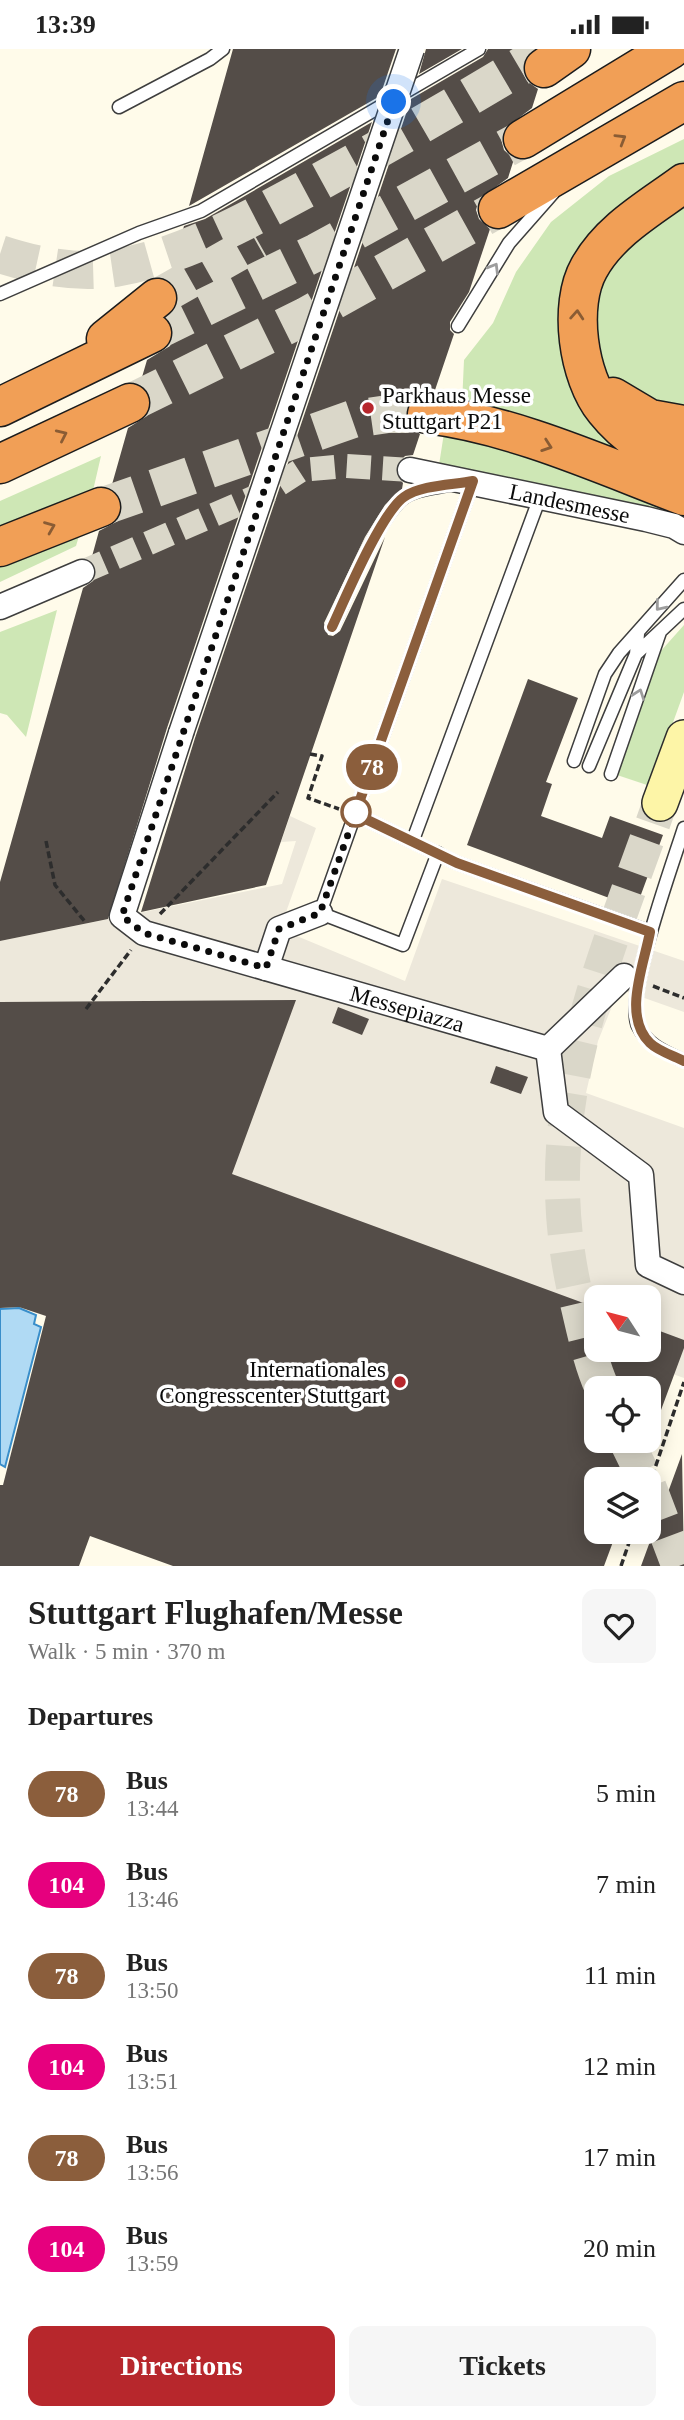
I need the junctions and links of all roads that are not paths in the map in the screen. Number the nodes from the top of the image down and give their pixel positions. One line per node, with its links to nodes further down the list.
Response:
1 (223, 49): 6 (lane)
2 (412, 49): 47 (street, Messepiazza, bridge)
3 (478, 49): 11 (lane)
4 (671, 49): 7 (highway)
5 (684, 101): 8 (highway, one-way to 5)
6 (119, 107)
7 (523, 139)
8 (578, 165): 10 (highway); 13 (lane, one-way to 8)
9 (684, 183): 14 (highway, one-way to 9)
10 (498, 209)
11 (0, 294)
12 (154, 316): 16 (highway)
13 (458, 326)
14 (591, 381): 18 (highway); 19 (highway)
15 (130, 404): 20 (highway, one-way to 15)
16 (0, 407)
17 (427, 414): 23 (highway, one-way to 23)
18 (684, 425)
19 (684, 463)
20 (0, 464)
21 (410, 470): 22 (street, Landesmesse)
22 (473, 481): 24 (street, Landesmesse); 32 (lane); 41 (lane)
23 (684, 496)
24 (540, 497): 26 (street, Landesmesse); 43 (lane)
25 (101, 507): 27 (highway, one-way to 25)
26 (684, 532)
27 (0, 547)
28 (82, 572): 30 (street)
29 (684, 580): 34 (lane, one-way to 34)
30 (0, 607)
31 (684, 609): 33 (lane)
32 (332, 627)
33 (660, 632): 35 (lane); 39 (lane, one-way to 33)
34 (638, 634): 35 (lane); 37 (lane)
35 (636, 654): 38 (lane)
36 (684, 738): 40 (main road)
37 (574, 761)
38 (589, 767)
39 (611, 774)
40 (660, 803)
41 (355, 814): 43 (lane); 45 (lane)
42 (684, 828): 46 (lane)
43 (413, 841): 44 (lane)
44 (438, 853): 45 (lane); 46 (lane)
45 (320, 913): 47 (street)
46 (650, 932): 48 (lane)
47 (266, 968): 49 (street, Messepiazza)
48 (632, 979): 49 (street); 50 (lane)
49 (548, 1049): 51 (street)
50 (684, 1061)
51 (684, 1282)

